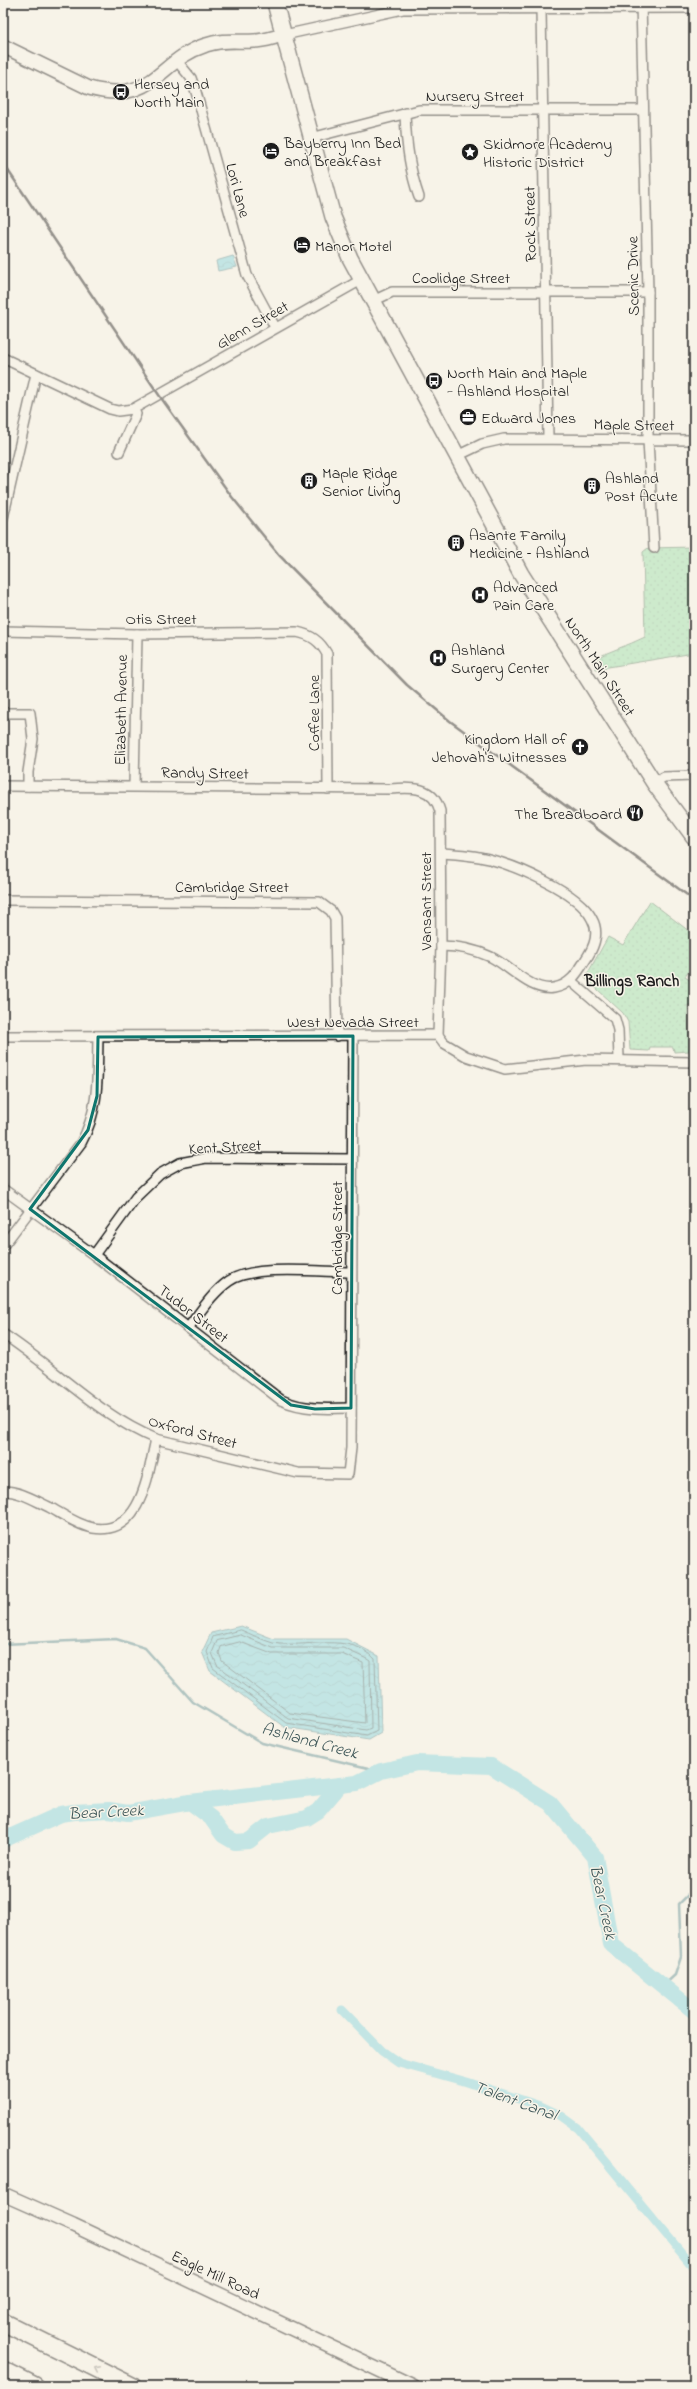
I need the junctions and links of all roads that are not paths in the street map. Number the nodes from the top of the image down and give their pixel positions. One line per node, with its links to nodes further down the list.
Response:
1 (275, 3): 6 (main road, North Main Street)
2 (641, 5): 4 (street); 5 (street); 10 (street, Scenic Drive)
3 (403, 6): 5 (street); 6 (street)
4 (694, 8)
5 (541, 9): 9 (street, Rock Street)
6 (284, 35): 8 (street); 12 (main road, North Main Street)
7 (3, 46): 8 (street)
8 (177, 61): 18 (street, Lori Lane)
9 (542, 109): 10 (street, Nursery Street); 11 (street, Nursery Street); 16 (street, Rock Street)
10 (642, 110): 15 (street, Scenic Drive)
11 (405, 113): 12 (street, Nursery Street); 13 (street)
12 (311, 138): 14 (main road, North Main Street)
13 (419, 198)
14 (361, 280): 17 (main road, North Main Street); 18 (street, Glenn Street)
15 (648, 292): 16 (street, Coolidge Street); 23 (street, Scenic Drive)
16 (546, 293): 17 (street, Coolidge Street); 22 (street, Rock Street)
17 (373, 300): 26 (main road, North Main Street)
18 (275, 327): 21 (street, Glenn Street)
19 (3, 358): 20 (street)
20 (36, 374): 21 (street, Glenn Street); 27 (street)
21 (133, 408): 25 (street)
22 (548, 438): 23 (street, Maple Street); 26 (street, Maple Street)
23 (648, 440): 24 (street, Maple Street); 28 (street, Scenic Drive)
24 (694, 440)
25 (119, 452)
26 (457, 456): 34 (main road, North Main Street)
27 (3, 518)
28 (654, 548)
29 (3, 631): 30 (street, Otis Street)
30 (137, 634): 31 (street, Otis Street); 37 (street, Elizabeth Avenue)
31 (317, 640): 39 (street, Coffee Lane)
32 (3, 713): 36 (street)
33 (694, 776): 34 (street)
34 (654, 783): 40 (main road, North Main Street)
35 (3, 786): 36 (street, Randy Street)
36 (28, 786): 37 (street, Randy Street)
37 (134, 786): 39 (street, Randy Street)
38 (407, 787): 39 (street, Randy Street); 41 (street, Vansant Street)
39 (328, 789)
40 (694, 837)
41 (440, 853): 43 (street, Vansant Street); 44 (street)
42 (3, 900): 48 (street, Cambridge Street)
43 (441, 946): 44 (street); 45 (street, Vansant Street)
44 (571, 981): 50 (street)
45 (438, 1035): 49 (street, West Nevada Street); 50 (street, West Nevada Street)
46 (3, 1036): 47 (street, West Nevada Street)
47 (98, 1036): 48 (street, West Nevada Street); 54 (street)
48 (337, 1036): 49 (street, West Nevada Street)
49 (353, 1036): 52 (street, Cambridge Street)
50 (619, 1059): 51 (street, West Nevada Street)
51 (694, 1062)
52 (352, 1159): 56 (street, Kent Street); 57 (street, Cambridge Street)
53 (3, 1189): 54 (street, Tudor Street)
54 (30, 1209): 55 (street); 56 (street, Tudor Street)
55 (3, 1246)
56 (94, 1255): 58 (street, Tudor Street)
57 (351, 1272): 58 (street); 60 (street, Cambridge Street)
58 (188, 1328): 60 (street, Tudor Street)
59 (3, 1334): 61 (street, Oxford Street)
60 (351, 1408): 62 (street, Cambridge Street)
61 (156, 1439): 62 (street, Oxford Street); 63 (street)
62 (351, 1441)
63 (3, 1492)
64 (3, 2194): 71 (street, Eagle Mill Road)
65 (3, 2322): 70 (highway, one-way to 65)
66 (3, 2370): 69 (highway)
67 (3, 2376): 68 (highway)
68 (18, 2386)
69 (35, 2386)
70 (132, 2386)
71 (413, 2386)

